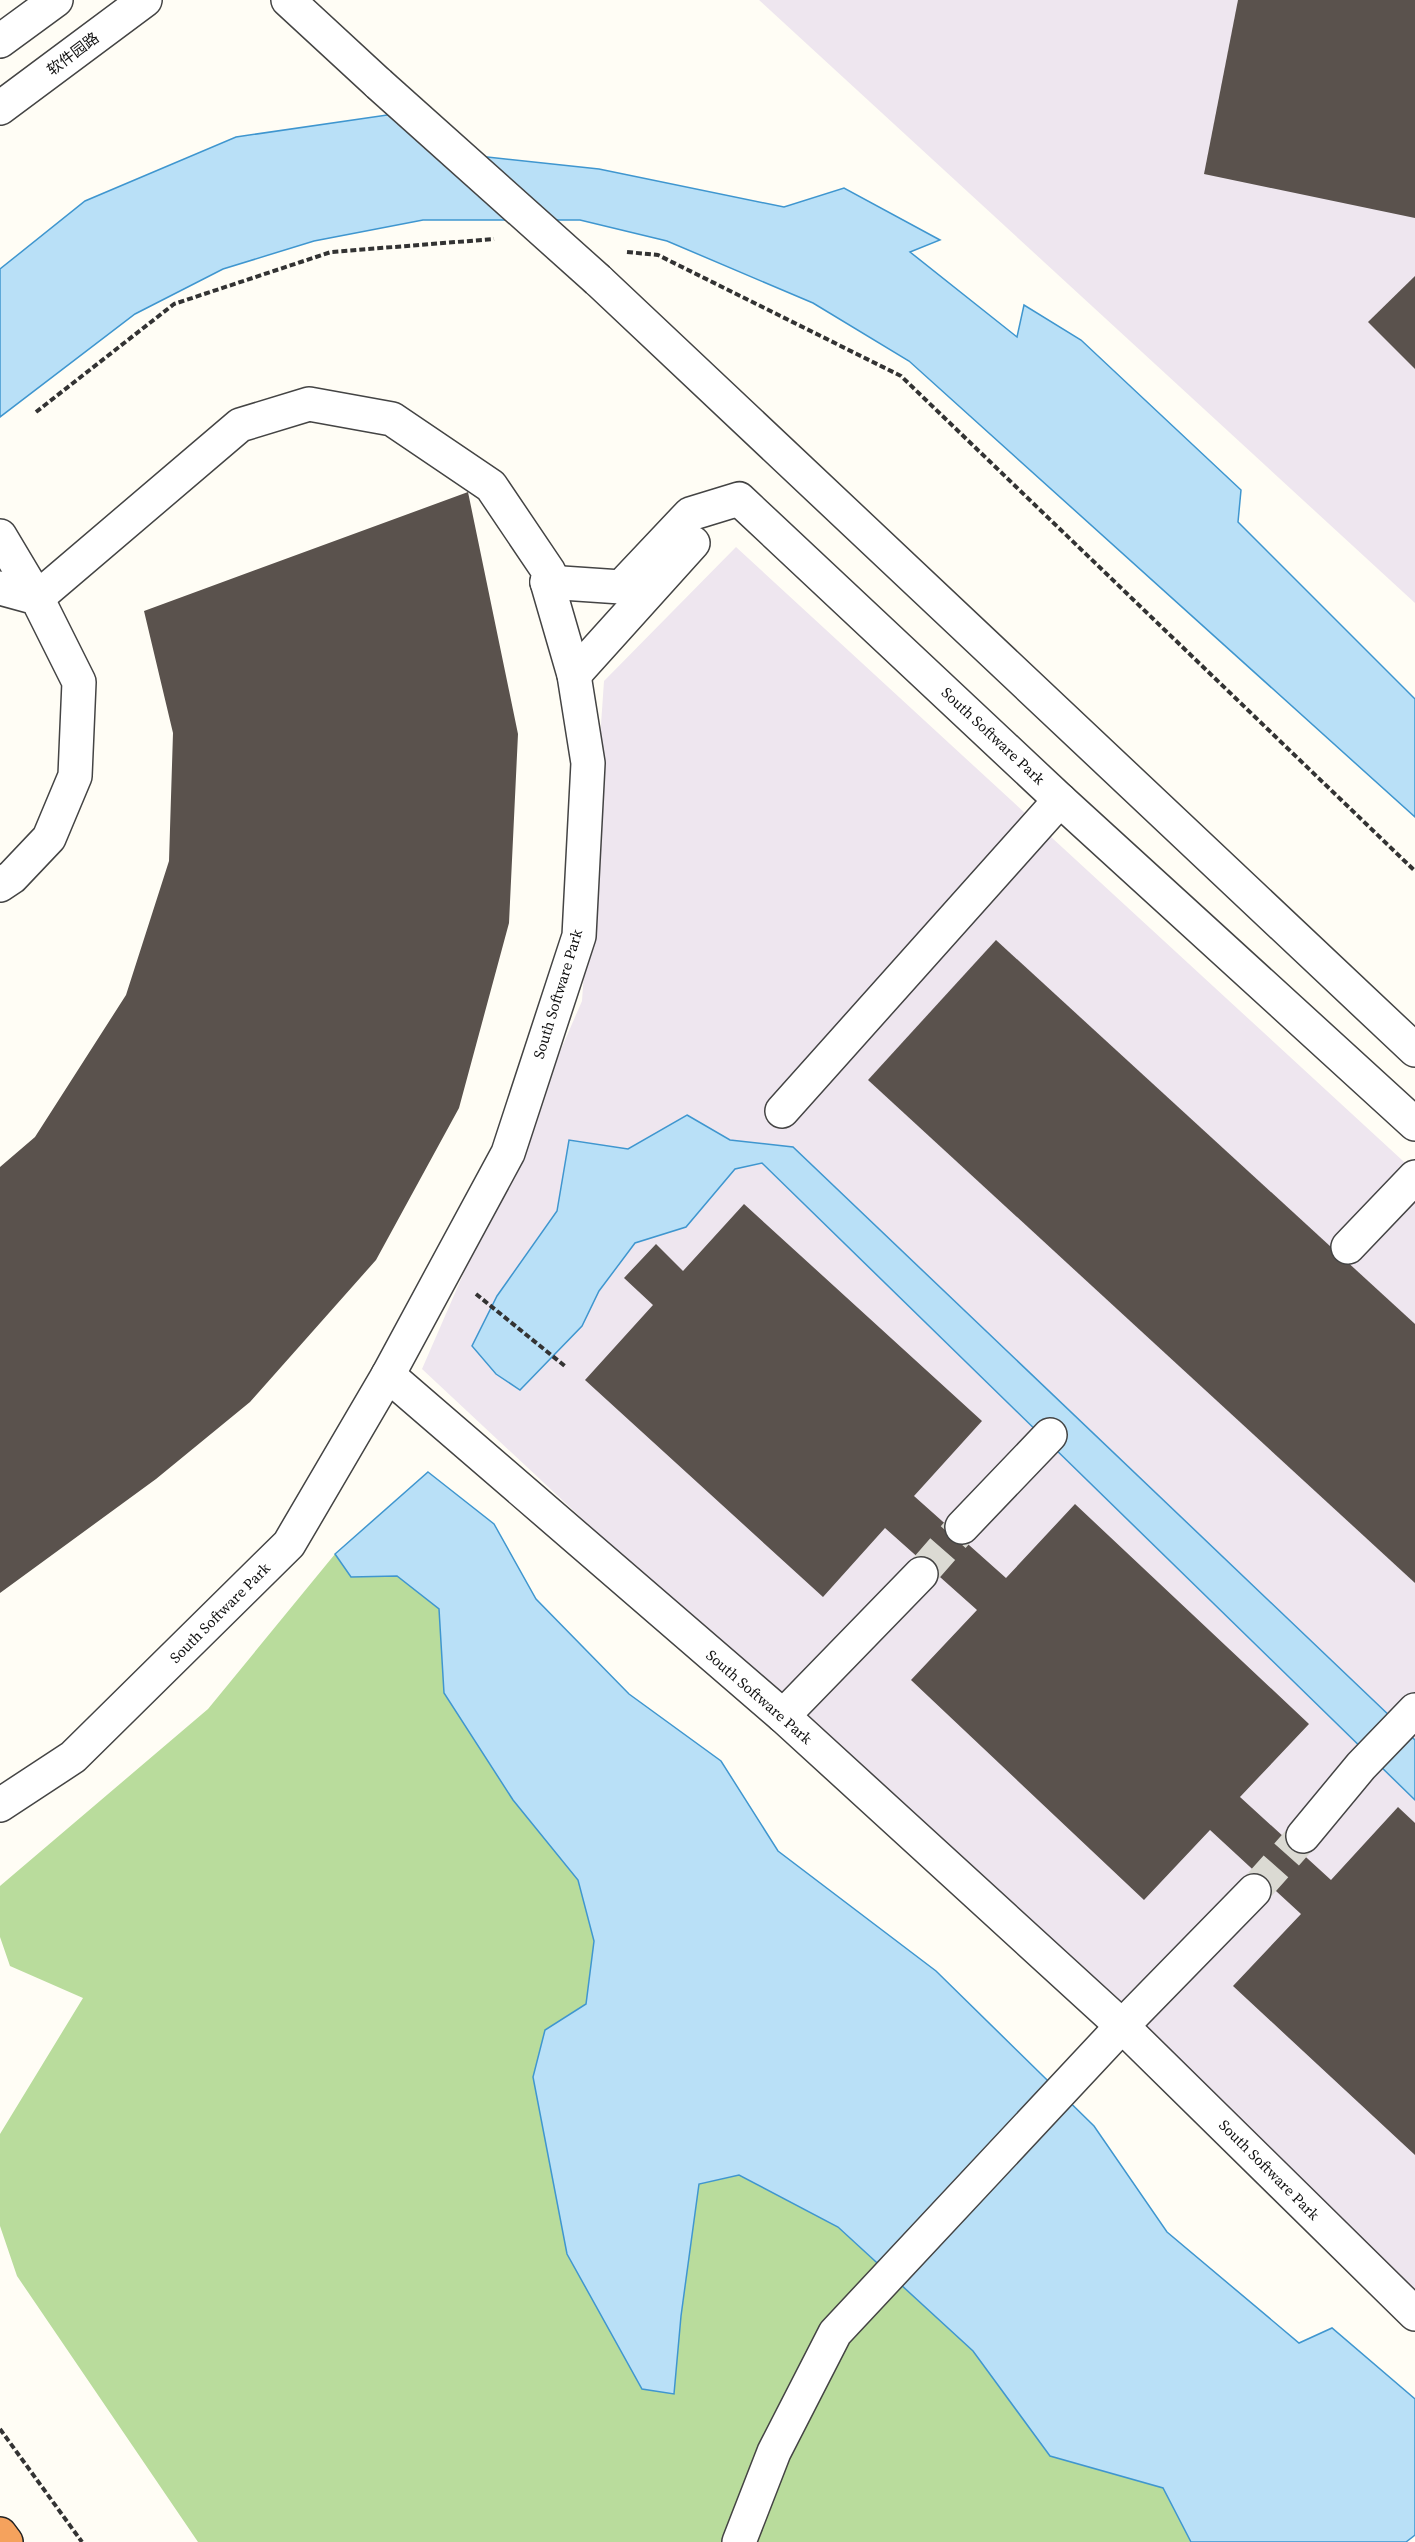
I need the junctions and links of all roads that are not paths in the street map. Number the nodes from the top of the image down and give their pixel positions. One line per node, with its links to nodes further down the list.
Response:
1 (56, 0): 4 (street)
2 (145, 0): 5 (street, 软件园路)
3 (288, 0): 14 (street, bridge)
4 (0, 41)
5 (0, 108)
6 (760, 518): 8 (street, South Software Park); 11 (street); 12 (street, South Software Park)
7 (2, 538): 10 (street)
8 (547, 582): 10 (street, South Software Park); 11 (street, South Software Park)
9 (0, 588): 10 (street)
10 (37, 598): 13 (street)
11 (574, 675): 19 (street, South Software Park)
12 (1060, 800): 15 (street); 16 (street, South Software Park)
13 (0, 885)
14 (1415, 1050)
15 (782, 1112)
16 (1415, 1124)
17 (1415, 1177): 18 (street)
18 (1348, 1247)
19 (388, 1375): 24 (street, South Software Park); 25 (street, South Software Park)
20 (1050, 1435): 21 (street)
21 (962, 1527)
22 (921, 1574): 24 (street)
23 (1415, 1710): 26 (street)
24 (783, 1716): 28 (street, South Software Park)
25 (0, 1805)
26 (1303, 1836)
27 (1254, 1891): 28 (street)
28 (1122, 2026): 29 (street, South Software Park); 32 (street)
29 (1415, 2314)
30 (0, 2534): 31 (highway)
31 (6, 2542)
32 (739, 2542)

